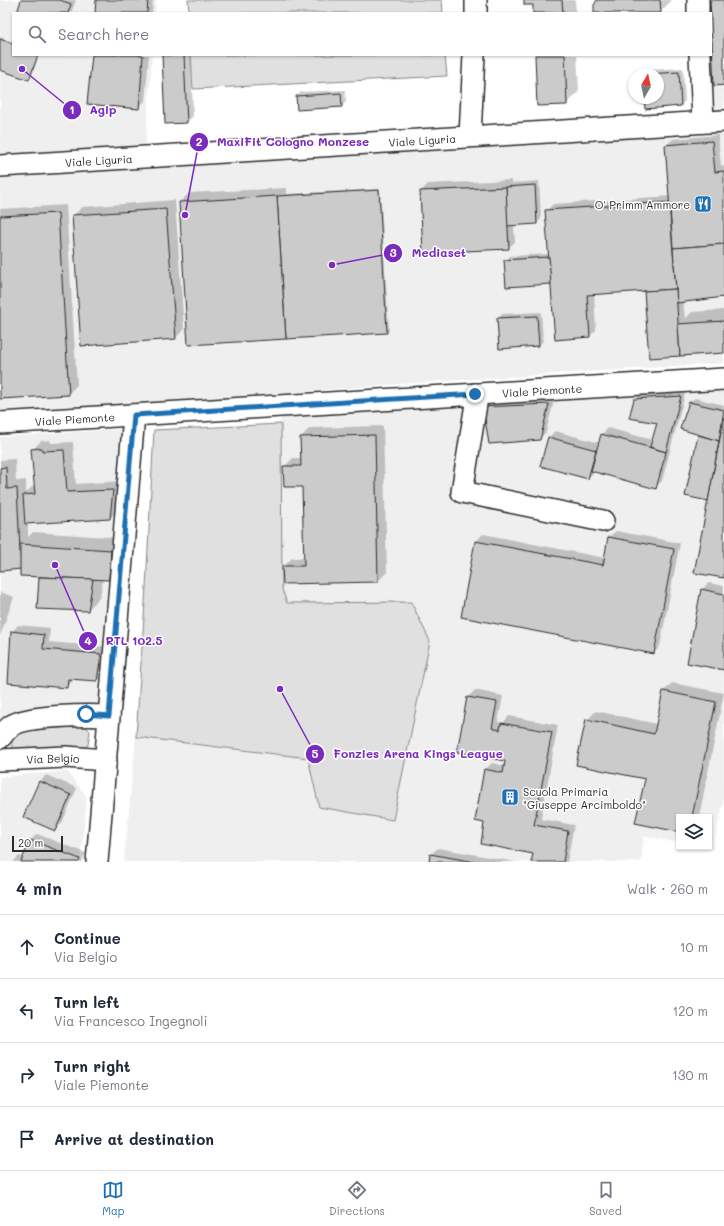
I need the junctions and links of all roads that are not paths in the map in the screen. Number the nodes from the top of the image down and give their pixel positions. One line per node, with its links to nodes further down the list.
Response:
1 (476, 0): 3 (street)
2 (698, 0): 4 (street)
3 (476, 12)
4 (698, 12)
5 (474, 56): 9 (street)
6 (700, 56): 8 (street)
7 (724, 121): 8 (street, Viale Liguria)
8 (703, 122): 9 (street, Viale Liguria)
9 (470, 136): 10 (street, Viale Liguria)
10 (0, 166)
11 (724, 379): 12 (street, Viale Piemonte)
12 (475, 394): 13 (street, Viale Piemonte); 15 (street)
13 (134, 415): 14 (street, Viale Piemonte); 16 (street)
14 (0, 423)
15 (603, 521)
16 (109, 716): 17 (street); 19 (street)
17 (0, 738)
18 (0, 760): 19 (street, Via Belgio)
19 (106, 760): 20 (street)
20 (97, 862)

